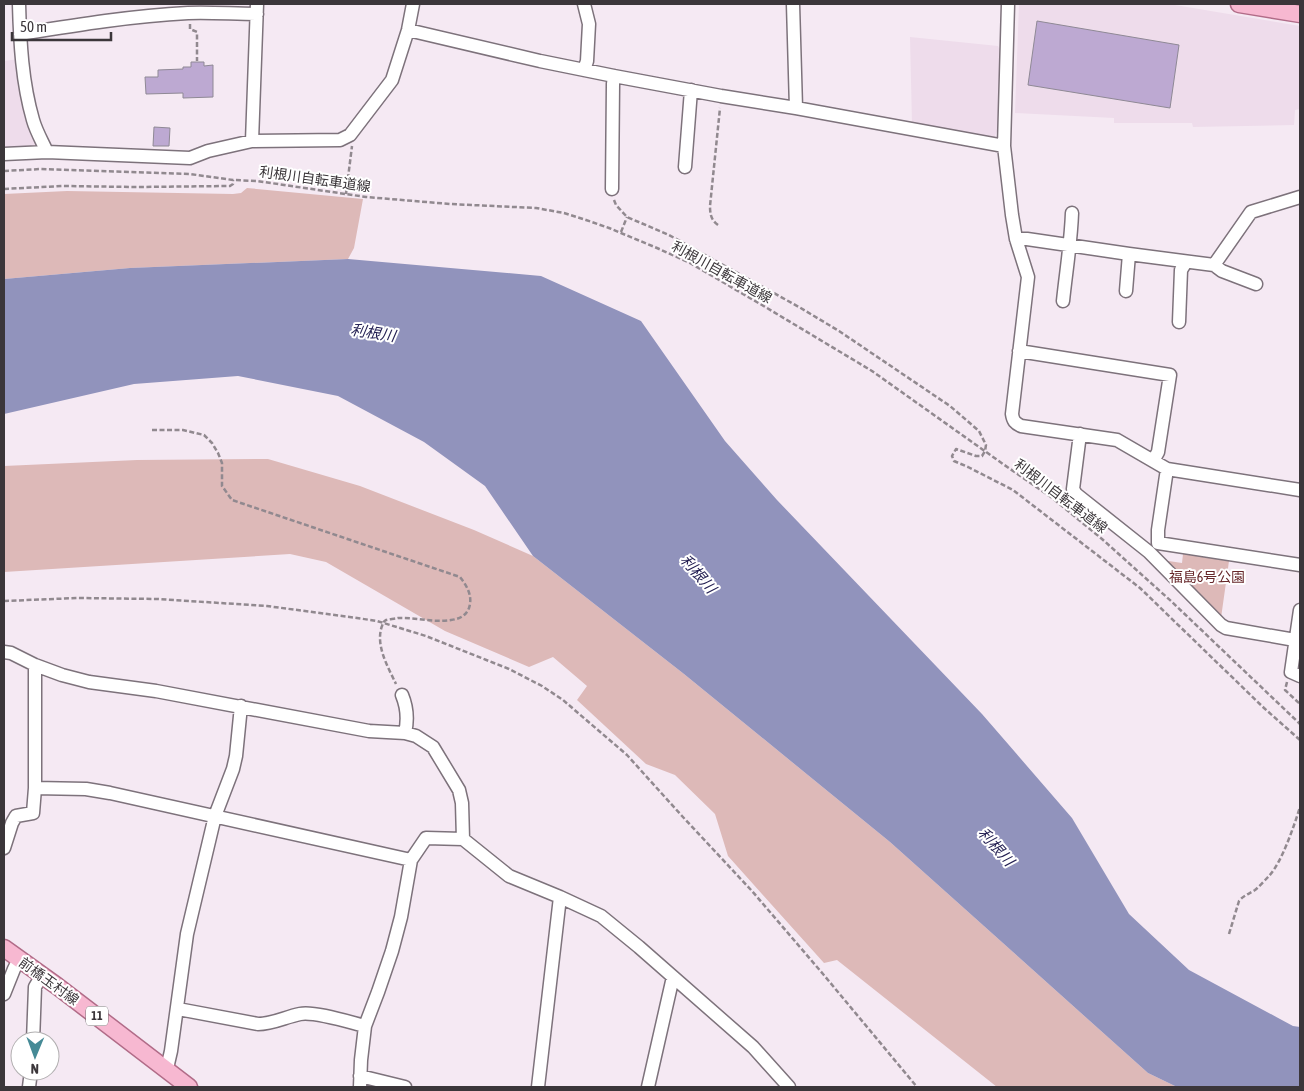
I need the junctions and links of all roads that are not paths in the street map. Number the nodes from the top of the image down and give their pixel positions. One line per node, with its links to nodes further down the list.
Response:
1 (19, 4): 11 (street)
2 (413, 4): 10 (street)
3 (584, 4): 12 (street)
4 (793, 4): 15 (street)
5 (1008, 4): 17 (street)
6 (1239, 4): 9 (main road)
7 (190, 8): 8 (street); 11 (street)
8 (257, 9): 16 (street)
9 (1300, 14)
10 (408, 30): 12 (street); 16 (street)
11 (20, 34): 18 (street)
12 (584, 70): 13 (street)
13 (614, 76): 14 (street); 21 (street)
14 (691, 90): 15 (street); 20 (street)
15 (796, 108): 17 (street)
16 (252, 141): 18 (street)
17 (1004, 146): 24 (street)
18 (47, 152): 19 (street)
19 (4, 154)
20 (685, 167)
21 (612, 189)
22 (1300, 198): 28 (street)
23 (1072, 212): 25 (street)
24 (1016, 239): 25 (street); 33 (street)
25 (1070, 246): 26 (street); 31 (street)
26 (1129, 254): 27 (street); 30 (street)
27 (1186, 262): 28 (street); 32 (street)
28 (1214, 265): 29 (street)
29 (1256, 284)
30 (1126, 291)
31 (1064, 301)
32 (1179, 322)
33 (1019, 351): 34 (street); 35 (street)
34 (1080, 434): 35 (street); 39 (street)
35 (1153, 461): 36 (street)
36 (1167, 469): 37 (street); 38 (street)
37 (1300, 490)
38 (1158, 542): 39 (street); 40 (street)
39 (1149, 552): 42 (street)
40 (1300, 565)
41 (1300, 610): 42 (street)
42 (1296, 640): 45 (street)
43 (4, 652): 44 (street)
44 (35, 665): 47 (street); 49 (street)
45 (1296, 674)
46 (402, 695): 48 (street)
47 (241, 706): 48 (street); 50 (street)
48 (405, 733): 51 (street)
49 (35, 788): 50 (street); 52 (street)
50 (215, 816): 53 (street); 60 (street)
51 (463, 839): 53 (street); 54 (street)
52 (4, 848)
53 (411, 860): 61 (street)
54 (560, 896): 58 (street); 67 (street)
55 (4, 948): 56 (main road, 前橋玉村線 / 11)
56 (19, 959): 57 (main road, 前橋玉村線 / 11); 59 (street)
57 (42, 975): 62 (street); 63 (main road, 前橋玉村線 / 11)
58 (673, 976): 68 (street); 69 (street)
59 (4, 994)
60 (178, 1009): 61 (street); 63 (street)
61 (364, 1026): 64 (street)
62 (33, 1031)
63 (164, 1068): 65 (main road, 前橋玉村線 / 11)
64 (360, 1082): 66 (street)
65 (189, 1087)
66 (404, 1087)
67 (538, 1087)
68 (648, 1087)
69 (790, 1087)

